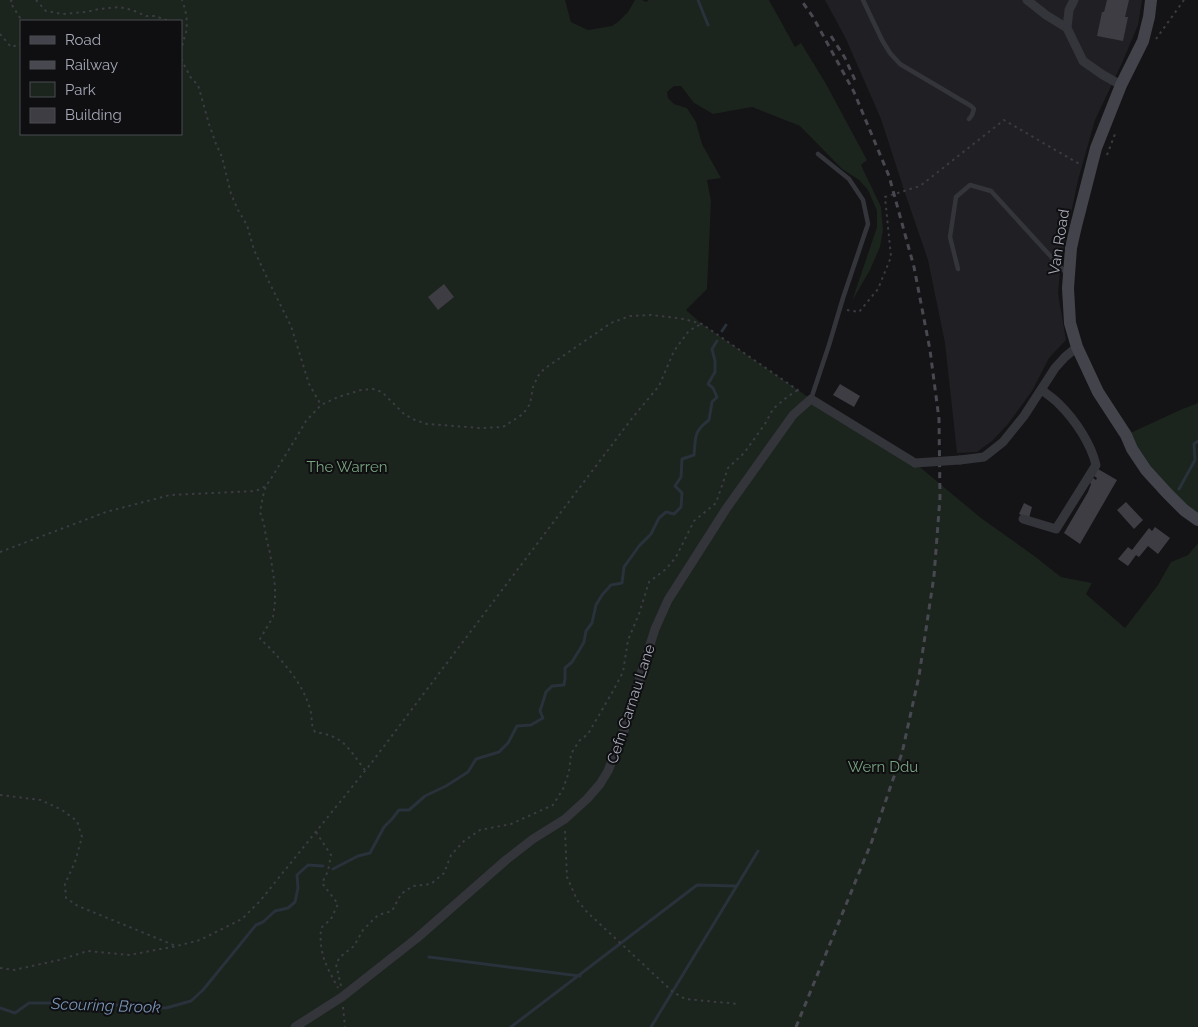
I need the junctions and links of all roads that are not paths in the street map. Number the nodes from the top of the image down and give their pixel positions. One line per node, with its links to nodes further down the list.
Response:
1 (864, 0): 7 (lane)
2 (1027, 0): 5 (street)
3 (1074, 0): 5 (street)
4 (1151, 0): 6 (street, Van Road)
5 (1067, 28): 6 (street)
6 (1122, 85): 10 (street, Van Road)
7 (968, 119)
8 (818, 154): 13 (lane)
9 (958, 269): 10 (lane)
10 (1069, 276): 11 (street, Van Road)
11 (1077, 347): 12 (street); 15 (street, Van Road)
12 (1042, 390): 13 (street, bridge); 14 (street)
13 (811, 399): 16 (street, Cefn Carnau Lane)
14 (1023, 519)
15 (1198, 520)
16 (295, 1027)

